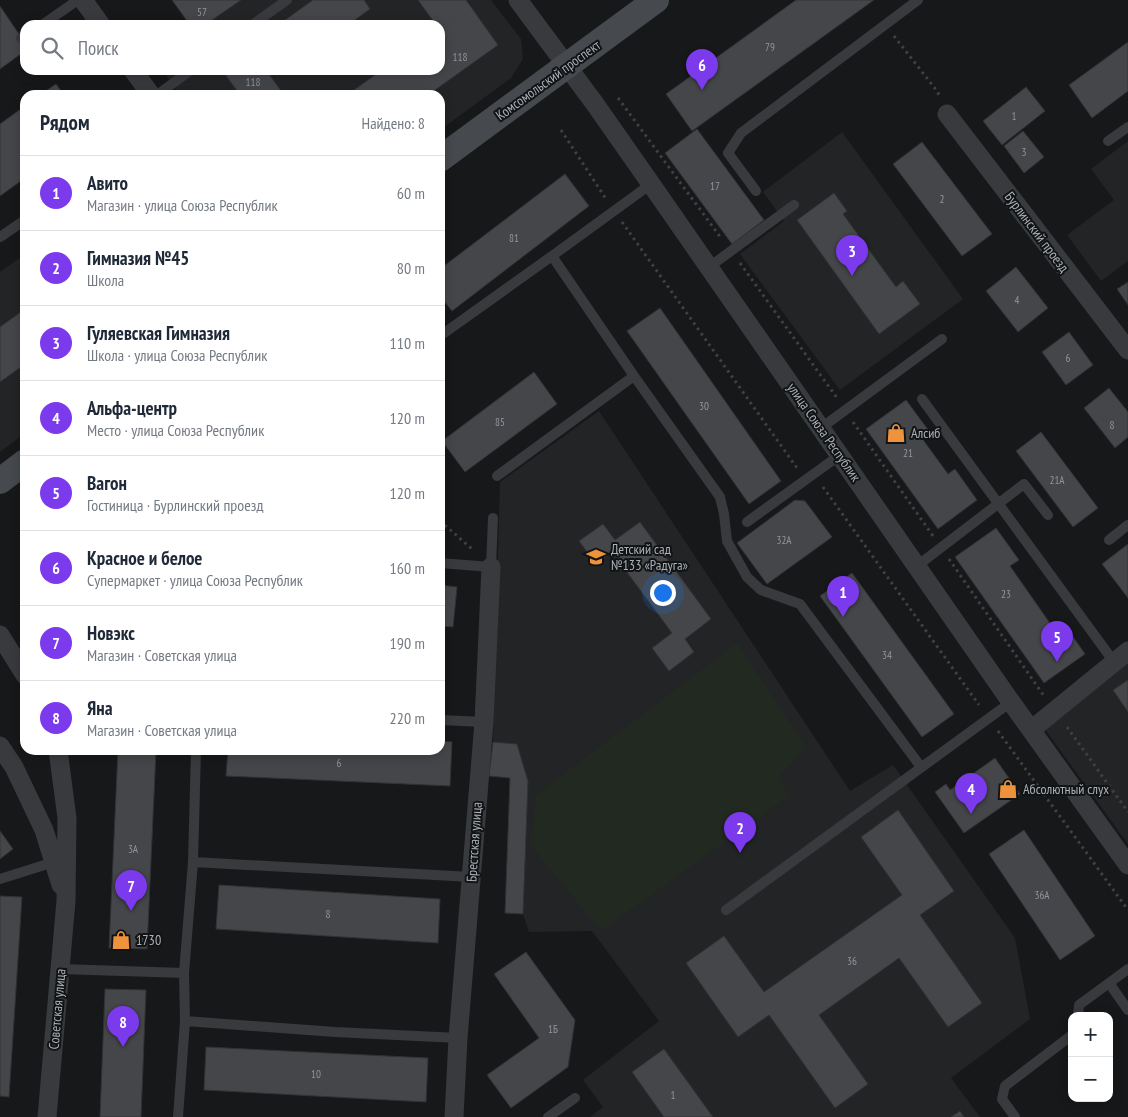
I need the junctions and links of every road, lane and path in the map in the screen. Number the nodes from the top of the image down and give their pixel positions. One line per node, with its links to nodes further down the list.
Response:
1 (78, 0): 7 (lane)
2 (83, 0): 8 (street)
3 (287, 0): 9 (lane)
4 (518, 0): 11 (street, улица Союза Республик)
5 (656, 0): 11 (main road, Комсомольский проспект)
6 (912, 2): 10 (lane)
7 (49, 20)
8 (97, 20)
9 (259, 20)
10 (885, 25): 17 (path); 23 (lane)
11 (567, 67): 21 (main road, Комсомольский проспект); 22 (street, улица Союза Республик)
12 (137, 75): 14 (street)
13 (184, 75): 15 (lane)
14 (147, 90)
15 (164, 90)
16 (613, 91): 28 (path)
17 (947, 114): 33 (street, Бурлинский проезд)
18 (1128, 127): 20 (lane)
19 (560, 130): 25 (path)
20 (1108, 142)
21 (445, 155)
22 (651, 184): 25 (lane); 30 (street, улица Союза Республик)
23 (756, 191)
24 (794, 205): 28 (lane)
25 (614, 212): 29 (lane); 41 (path)
26 (20, 223): 27 (lane)
27 (0, 237)
28 (731, 251): 30 (lane); 36 (path)
29 (552, 256): 31 (lane); 34 (lane)
30 (709, 267): 37 (street, улица Союза Республик)
31 (445, 332)
32 (942, 338): 36 (lane)
33 (1128, 350)
34 (634, 376): 40 (lane); 66 (lane)
35 (922, 399): 43 (lane)
36 (845, 410): 37 (lane); 50 (path)
37 (821, 428): 38 (street, улица Союза Республик)
38 (840, 456): 41 (lane); 53 (street, улица Союза Республик)
39 (20, 466): 42 (main road)
40 (498, 476)
41 (810, 477): 46 (lane); 59 (path)
42 (0, 481)
43 (998, 504): 44 (lane); 50 (lane); 55 (lane)
44 (1048, 515)
45 (493, 518): 52 (lane)
46 (747, 522)
47 (1128, 525): 49 (lane)
48 (445, 526): 52 (path)
49 (1109, 540)
50 (941, 548): 53 (lane); 58 (path)
51 (445, 563): 52 (lane)
52 (491, 566): 61 (street, Брестская улица)
53 (917, 566): 57 (street, улица Союза Республик)
54 (0, 635): 56 (street)
55 (1121, 656): 58 (street)
56 (20, 667)
57 (1011, 702): 59 (lane); 62 (street, улица Союза Республик)
58 (1055, 710): 62 (street); 67 (path)
59 (989, 718): 66 (lane); 75 (path)
60 (445, 720): 61 (lane)
61 (484, 722): 71 (street, Брестская улица)
62 (1031, 730): 70 (street, улица Союза Республик)
63 (0, 746): 68 (street, Советская улица)
64 (59, 755): 73 (street, Советская улица)
65 (196, 755): 69 (lane)
66 (921, 767): 74 (lane)
67 (1128, 812)
68 (54, 862): 72 (lane); 73 (street, Советская улица)
69 (193, 862): 71 (lane); 78 (lane)
70 (1128, 865)
71 (472, 877): 83 (street, Брестская улица)
72 (0, 878)
73 (66, 901): 76 (street, Советская улица)
74 (726, 910)
75 (1128, 910)
76 (60, 969): 78 (lane); 86 (street, Советская улица)
77 (1128, 969): 79 (lane)
78 (184, 973): 82 (lane)
79 (1109, 983): 80 (lane); 81 (lane)
80 (1128, 1010)
81 (1079, 1012)
82 (185, 1022): 83 (lane); 87 (lane)
83 (458, 1038): 88 (street, Брестская улица)
84 (1068, 1038): 90 (lane)
85 (575, 1098): 89 (lane)
86 (47, 1117)
87 (178, 1117)
88 (454, 1117)
89 (548, 1117)
90 (1015, 1117)

